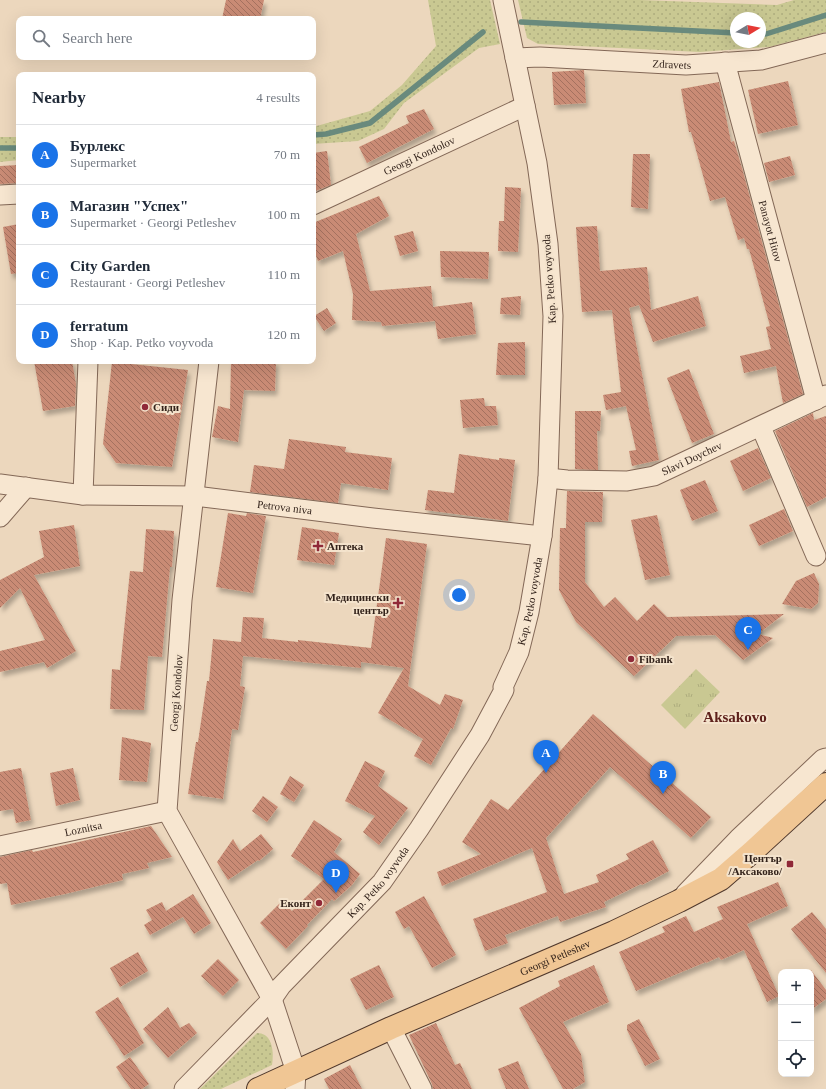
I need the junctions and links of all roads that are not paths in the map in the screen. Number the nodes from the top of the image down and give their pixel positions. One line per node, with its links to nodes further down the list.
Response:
1 (503, 0): 3 (street, Kap. Petko voyvoda)
2 (826, 43): 4 (street, Zdravets)
3 (515, 58): 4 (street, Zdravets); 5 (street, Kap. Petko voyvoda)
4 (725, 62): 11 (street, Panayot Hitov)
5 (525, 106): 8 (street, Georgi Kondolov); 13 (street, Kap. Petko voyvoda)
6 (16, 194): 7 (street)
7 (0, 195)
8 (316, 204)
9 (88, 364): 16 (street)
10 (209, 364): 17 (street, Georgi Kondolov)
11 (821, 398): 12 (street, Slavi Doychev)
12 (761, 427): 13 (street, Slavi Doychev); 20 (street)
13 (548, 478): 19 (street, Kap. Petko voyvoda)
14 (0, 484): 15 (street, Petrova niva)
15 (26, 487): 16 (street, Petrova niva); 18 (street)
16 (83, 496): 17 (street, Petrova niva)
17 (195, 496): 19 (street, Petrova niva); 23 (street, Georgi Kondolov)
18 (0, 517)
19 (542, 536): 26 (street, Kap. Petko voyvoda)
20 (816, 556)
21 (826, 758): 25 (street)
22 (826, 784): 25 (main road, Georgi Petleshev)
23 (167, 811): 24 (street, Loznitsa); 26 (street)
24 (0, 846)
25 (678, 901): 27 (main road, Georgi Petleshev)
26 (272, 999): 28 (street); 29 (street, Kap. Petko voyvoda)
27 (391, 1028): 28 (main road, Georgi Petleshev); 31 (street)
28 (295, 1081): 30 (main road, Georgi Petleshev)
29 (184, 1089)
30 (258, 1089)
31 (422, 1089)

